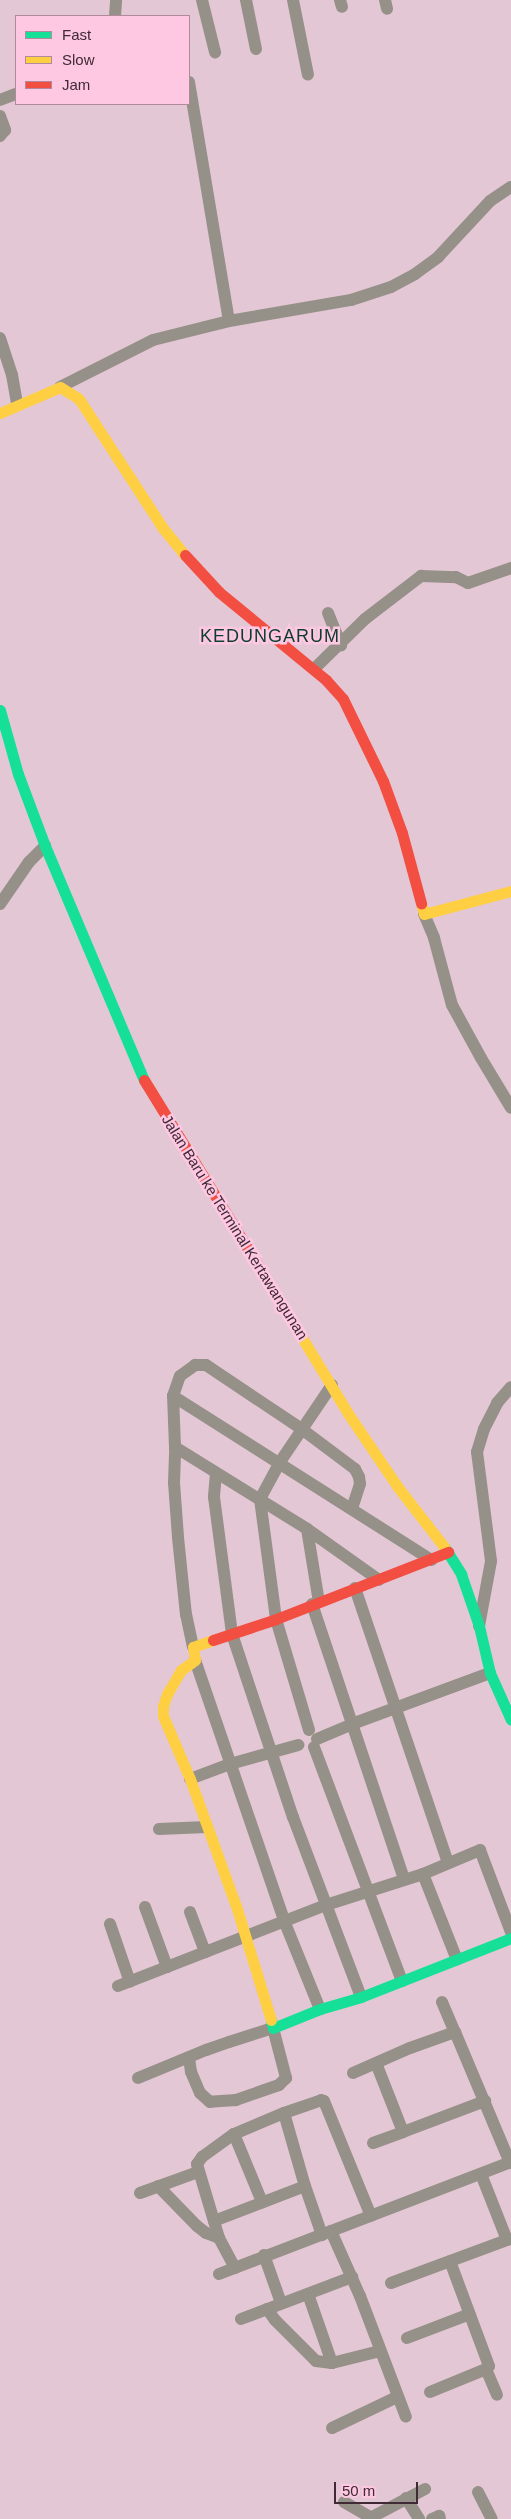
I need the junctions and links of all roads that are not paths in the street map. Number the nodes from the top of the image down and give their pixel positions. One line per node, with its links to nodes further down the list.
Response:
1 (116, 0): 5 (street)
2 (202, 0): 7 (street)
3 (246, 0): 6 (street)
4 (293, 0): 8 (street)
5 (115, 15)
6 (256, 49)
7 (215, 52)
8 (308, 76)
9 (190, 88): 15 (street)
10 (15, 94): 11 (street)
11 (0, 100)
12 (0, 116): 13 (street)
13 (0, 136)
14 (511, 187): 15 (street)
15 (229, 321): 17 (street)
16 (0, 338): 18 (street)
17 (60, 387): 18 (street); 23 (street)
18 (17, 404): 19 (street)
19 (0, 413)
20 (511, 568): 22 (street)
21 (328, 613): 22 (street)
22 (341, 645): 23 (street)
23 (314, 670): 28 (street)
24 (0, 710): 25 (street, Jalan Baru ke Terminal Kertawangunan)
25 (44, 846): 27 (street); 30 (street, Jalan Baru ke Terminal Kertawangunan)
26 (511, 891): 28 (street)
27 (1, 900)
28 (424, 914): 29 (street)
29 (511, 1108)
30 (332, 1385): 33 (street); 40 (street, Jalan Baru ke Terminal Kertawangunan)
31 (511, 1387): 46 (street)
32 (173, 1396): 33 (street); 34 (street); 35 (street)
33 (304, 1430): 35 (street); 38 (street)
34 (175, 1447): 36 (street); 48 (street)
35 (280, 1462): 37 (street); 38 (street)
36 (216, 1473): 37 (street); 47 (street)
37 (260, 1499): 39 (street); 45 (street)
38 (352, 1509): 41 (street)
39 (307, 1528): 42 (street); 44 (street)
40 (448, 1552): 41 (street); 46 (street, Jalan Baru ke Terminal Kertawangunan)
41 (431, 1560): 42 (street)
42 (379, 1580): 43 (street)
43 (355, 1588): 44 (street); 50 (street)
44 (316, 1603): 45 (street); 52 (street)
45 (276, 1619): 47 (street); 53 (street)
46 (479, 1626): 49 (street, Jalan Baru ke Terminal Kertawangunan)
47 (232, 1634): 48 (street); 55 (street)
48 (194, 1654): 56 (street); 57 (street)
49 (490, 1672): 50 (street); 51 (street, Jalan Baru ke Terminal Kertawangunan)
50 (394, 1708): 52 (street); 60 (street)
51 (511, 1720)
52 (352, 1724): 53 (street); 62 (street)
53 (313, 1739): 54 (street); 54 (street); 63 (street)
54 (298, 1745): 55 (street)
55 (270, 1752): 56 (street); 64 (street)
56 (230, 1764): 57 (street); 67 (street)
57 (190, 1779): 58 (street)
58 (207, 1827): 59 (street); 70 (street)
59 (159, 1829)
60 (448, 1862): 61 (street); 69 (street)
61 (423, 1874): 62 (street); 73 (street)
62 (404, 1879): 63 (street)
63 (368, 1893): 64 (street); 75 (street)
64 (326, 1905): 67 (street); 76 (street)
65 (145, 1907): 74 (street)
66 (190, 1912): 72 (street)
67 (285, 1923): 70 (street); 78 (street)
68 (110, 1924): 74 (street)
69 (511, 1932)
70 (246, 1937): 72 (street); 79 (street)
71 (511, 1938): 73 (street)
72 (205, 1952): 74 (street)
73 (457, 1960): 75 (street)
74 (167, 1967)
75 (402, 1981): 76 (street)
76 (360, 1997): 78 (street)
77 (442, 2002): 80 (street)
78 (320, 2009): 79 (street)
79 (273, 2028): 81 (street); 81 (street)
80 (455, 2032): 82 (street); 85 (street)
81 (189, 2057): 84 (street)
82 (376, 2063): 83 (street); 87 (street)
83 (353, 2073)
84 (138, 2078)
85 (485, 2101): 87 (street); 90 (street)
86 (284, 2113): 88 (street); 94 (street); 97 (street)
87 (403, 2132): 89 (street)
88 (234, 2134): 91 (street); 96 (street)
89 (372, 2143)
90 (510, 2163): 92 (street)
91 (198, 2172): 93 (street); 98 (street)
92 (482, 2174): 97 (street); 101 (street)
93 (158, 2186): 95 (street); 100 (street)
94 (305, 2186): 96 (street); 99 (street)
95 (140, 2193)
96 (262, 2202): 98 (street)
97 (371, 2216): 99 (street)
98 (214, 2221): 100 (street)
99 (327, 2233): 102 (street); 106 (street)
100 (219, 2238): 104 (street)
101 (510, 2244): 103 (street)
102 (264, 2255): 104 (street); 109 (street)
103 (450, 2261): 107 (street); 111 (street)
104 (235, 2268): 105 (street)
105 (219, 2274)
106 (352, 2277): 108 (street); 114 (street)
107 (391, 2283)
108 (308, 2294): 109 (street); 115 (street)
109 (281, 2302): 110 (street)
110 (267, 2309): 112 (street); 115 (street)
111 (470, 2314): 113 (street); 116 (street)
112 (241, 2319)
113 (407, 2338)
114 (380, 2351): 115 (street); 119 (street)
115 (332, 2364)
116 (486, 2369): 117 (street); 118 (street)
117 (430, 2392)
118 (497, 2395)
119 (398, 2396): 120 (street); 121 (street)
120 (406, 2418)
121 (332, 2428)
122 (425, 2488): 124 (street)
123 (478, 2492): 130 (street)
124 (406, 2498): 126 (street); 127 (street)
125 (344, 2502): 126 (street)
126 (373, 2518)
127 (419, 2519)
128 (432, 2519): 129 (street)
129 (440, 2519)
130 (492, 2519)

